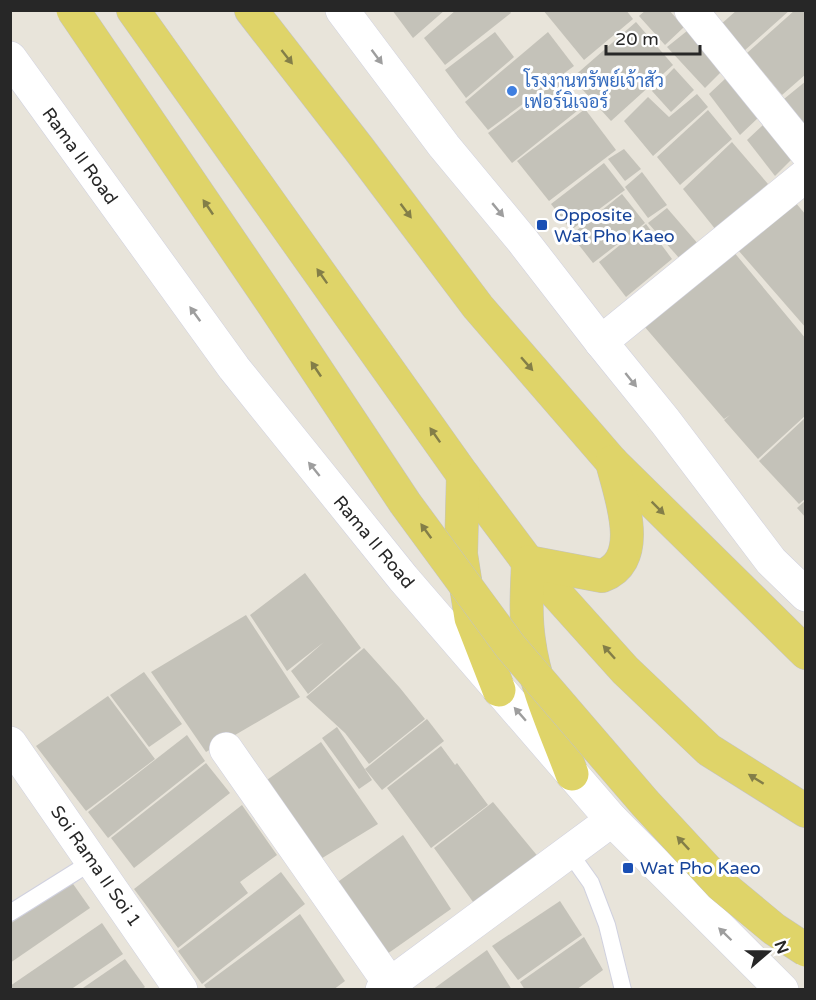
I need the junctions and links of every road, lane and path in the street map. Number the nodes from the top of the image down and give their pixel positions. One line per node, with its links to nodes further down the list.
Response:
1 (73, 10): 24 (main road, one-way to 1, bridge)
2 (133, 10): 11 (main road, one-way to 2)
3 (251, 10): 10 (main road, one-way to 10)
4 (342, 10): 9 (main road, one-way to 9)
5 (691, 10): 7 (main road)
6 (10, 58): 15 (main road, Rama II Road, one-way to 6)
7 (806, 152)
8 (806, 175): 9 (main road)
9 (601, 342): 13 (main road, one-way to 13)
10 (612, 462): 12 (main road); 14 (main road, one-way to 14)
11 (463, 475): 12 (main road); 15 (main road)
12 (528, 562): 18 (main road); 19 (main road, one-way to 12)
13 (806, 595)
14 (806, 653)
15 (499, 690): 18 (main road, Rama II Road, one-way to 15)
16 (10, 742): 22 (main road, Soi Rama II Soi 1)
17 (226, 749): 25 (main road)
18 (572, 774): 20 (main road, Rama II Road)
19 (806, 811)
20 (612, 820): 21 (main road); 26 (main road, Rama II Road, one-way to 20)
21 (569, 852): 25 (main road); 28 (lane)
22 (93, 861): 23 (lane); 27 (main road, Soi Rama II Soi 1)
23 (10, 913)
24 (806, 950)
25 (386, 987)
26 (777, 988)
27 (181, 990)
28 (623, 990)

